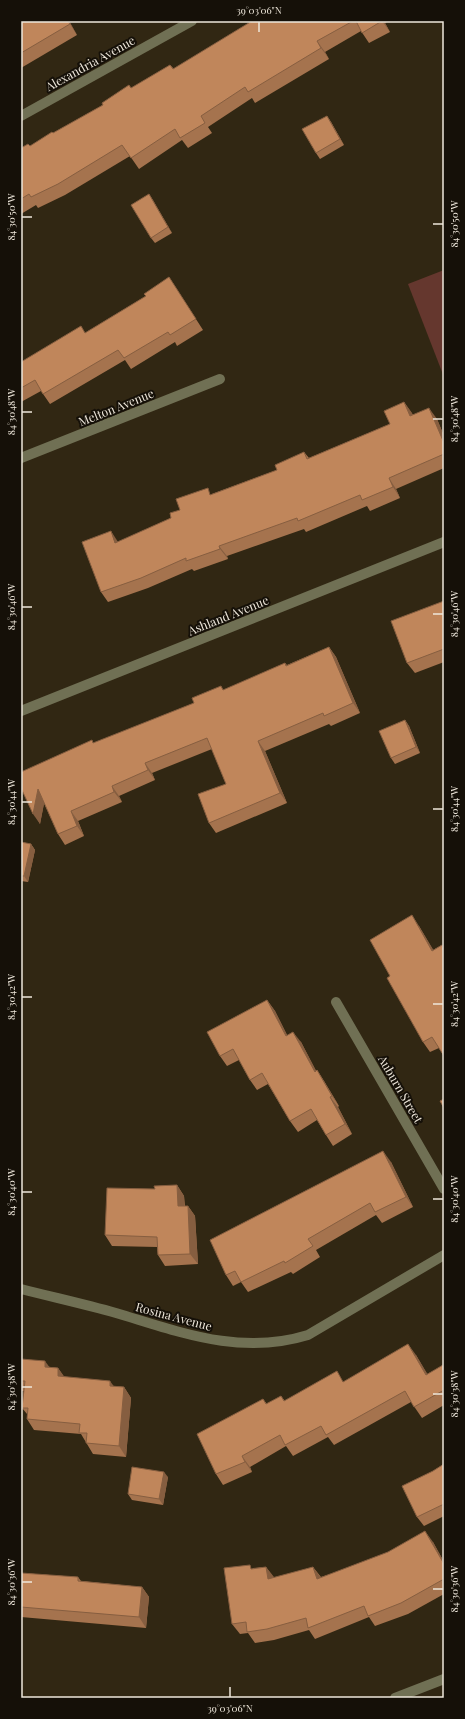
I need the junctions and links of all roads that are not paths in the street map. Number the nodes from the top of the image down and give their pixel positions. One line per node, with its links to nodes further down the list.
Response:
1 (192, 21): 2 (street, Alexandria Avenue)
2 (21, 116)
3 (220, 379): 4 (street, Melton Avenue)
4 (21, 458)
5 (444, 542): 6 (street, Ashland Avenue)
6 (21, 711)
7 (336, 1002): 8 (street, Auburn Street)
8 (444, 1189)
9 (444, 1255): 10 (street, Rosina Avenue)
10 (21, 1289)
11 (444, 1679): 12 (street)
12 (395, 1698)

